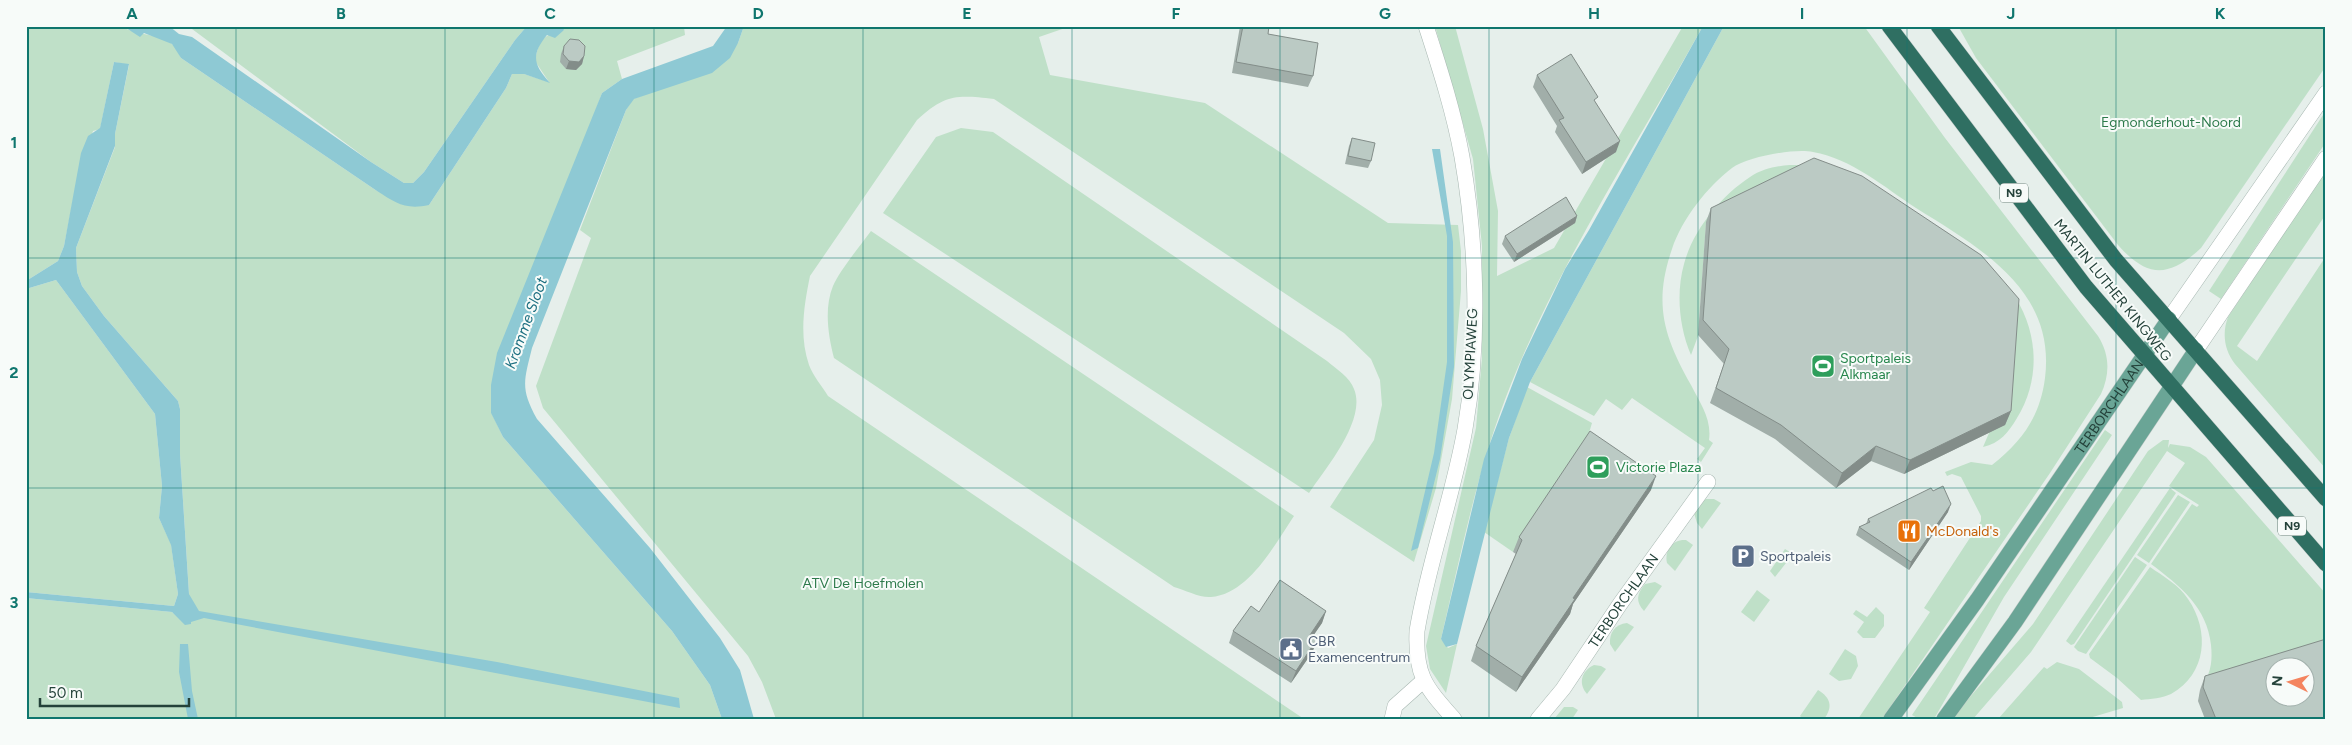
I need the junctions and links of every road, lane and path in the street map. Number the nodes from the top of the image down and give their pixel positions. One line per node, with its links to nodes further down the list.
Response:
1 (1426, 26): 13 (street, OLYMPIAWEG)
2 (1889, 26): 8 (highway, MARTIN LUTHER KINGWEG / N9)
3 (1938, 26): 6 (highway, MARTIN LUTHER KINGWEG)
4 (2326, 93): 6 (street, TERBORCHLAAN)
5 (2326, 158): 7 (street)
6 (2169, 319): 7 (highway, MARTIN LUTHER KINGWEG); 8 (main road, TERBORCHLAAN)
7 (2196, 350): 9 (main road); 11 (highway, MARTIN LUTHER KINGWEG)
8 (2144, 355): 9 (highway, MARTIN LUTHER KINGWEG / N9); 17 (main road, TERBORCHLAAN)
9 (2171, 387): 12 (highway, MARTIN LUTHER KINGWEG / N9); 18 (main road)
10 (1708, 482): 16 (street, TERBORCHLAAN)
11 (2326, 499)
12 (2326, 564)
13 (1423, 681): 14 (street); 15 (street, OLYMPIAWEG)
14 (1392, 719)
15 (1454, 719)
16 (1538, 719)
17 (1891, 719)
18 (1944, 719)

